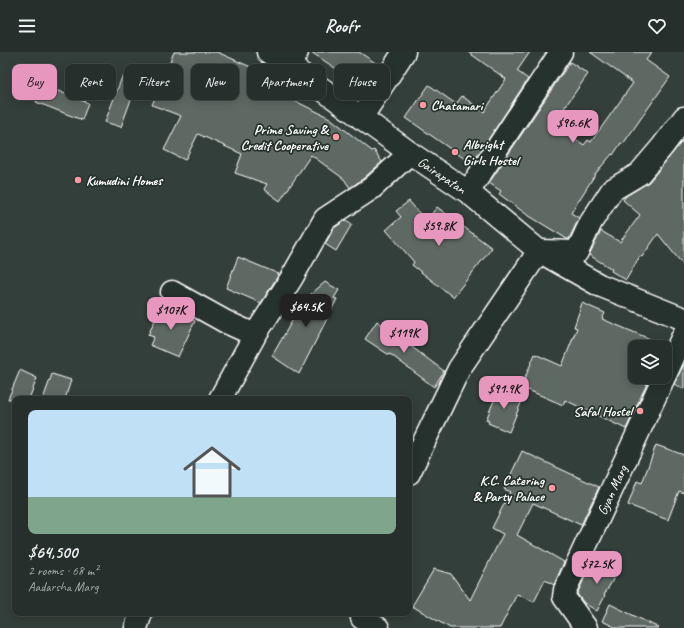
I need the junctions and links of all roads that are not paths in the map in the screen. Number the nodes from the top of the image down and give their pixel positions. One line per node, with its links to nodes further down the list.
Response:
1 (268, 52): 4 (street, Gairapatan)
2 (404, 52): 5 (street)
3 (561, 52): 8 (street)
4 (293, 59): 5 (street, Gairapatan)
5 (361, 118): 7 (street, Gairapatan)
6 (684, 118): 9 (street)
7 (410, 153): 8 (street, Gairapatan); 13 (street)
8 (468, 192): 9 (street, Gairapatan)
9 (540, 251): 11 (street, Gairapatan); 17 (street)
10 (172, 292): 13 (street)
11 (684, 319)
12 (684, 334): 14 (street, Gyan Marg)
13 (255, 335): 16 (street)
14 (672, 359)
15 (660, 384): 20 (street, Gyan Marg)
16 (222, 396)
17 (412, 467)
18 (140, 616): 19 (street)
19 (136, 628)
20 (586, 628)

